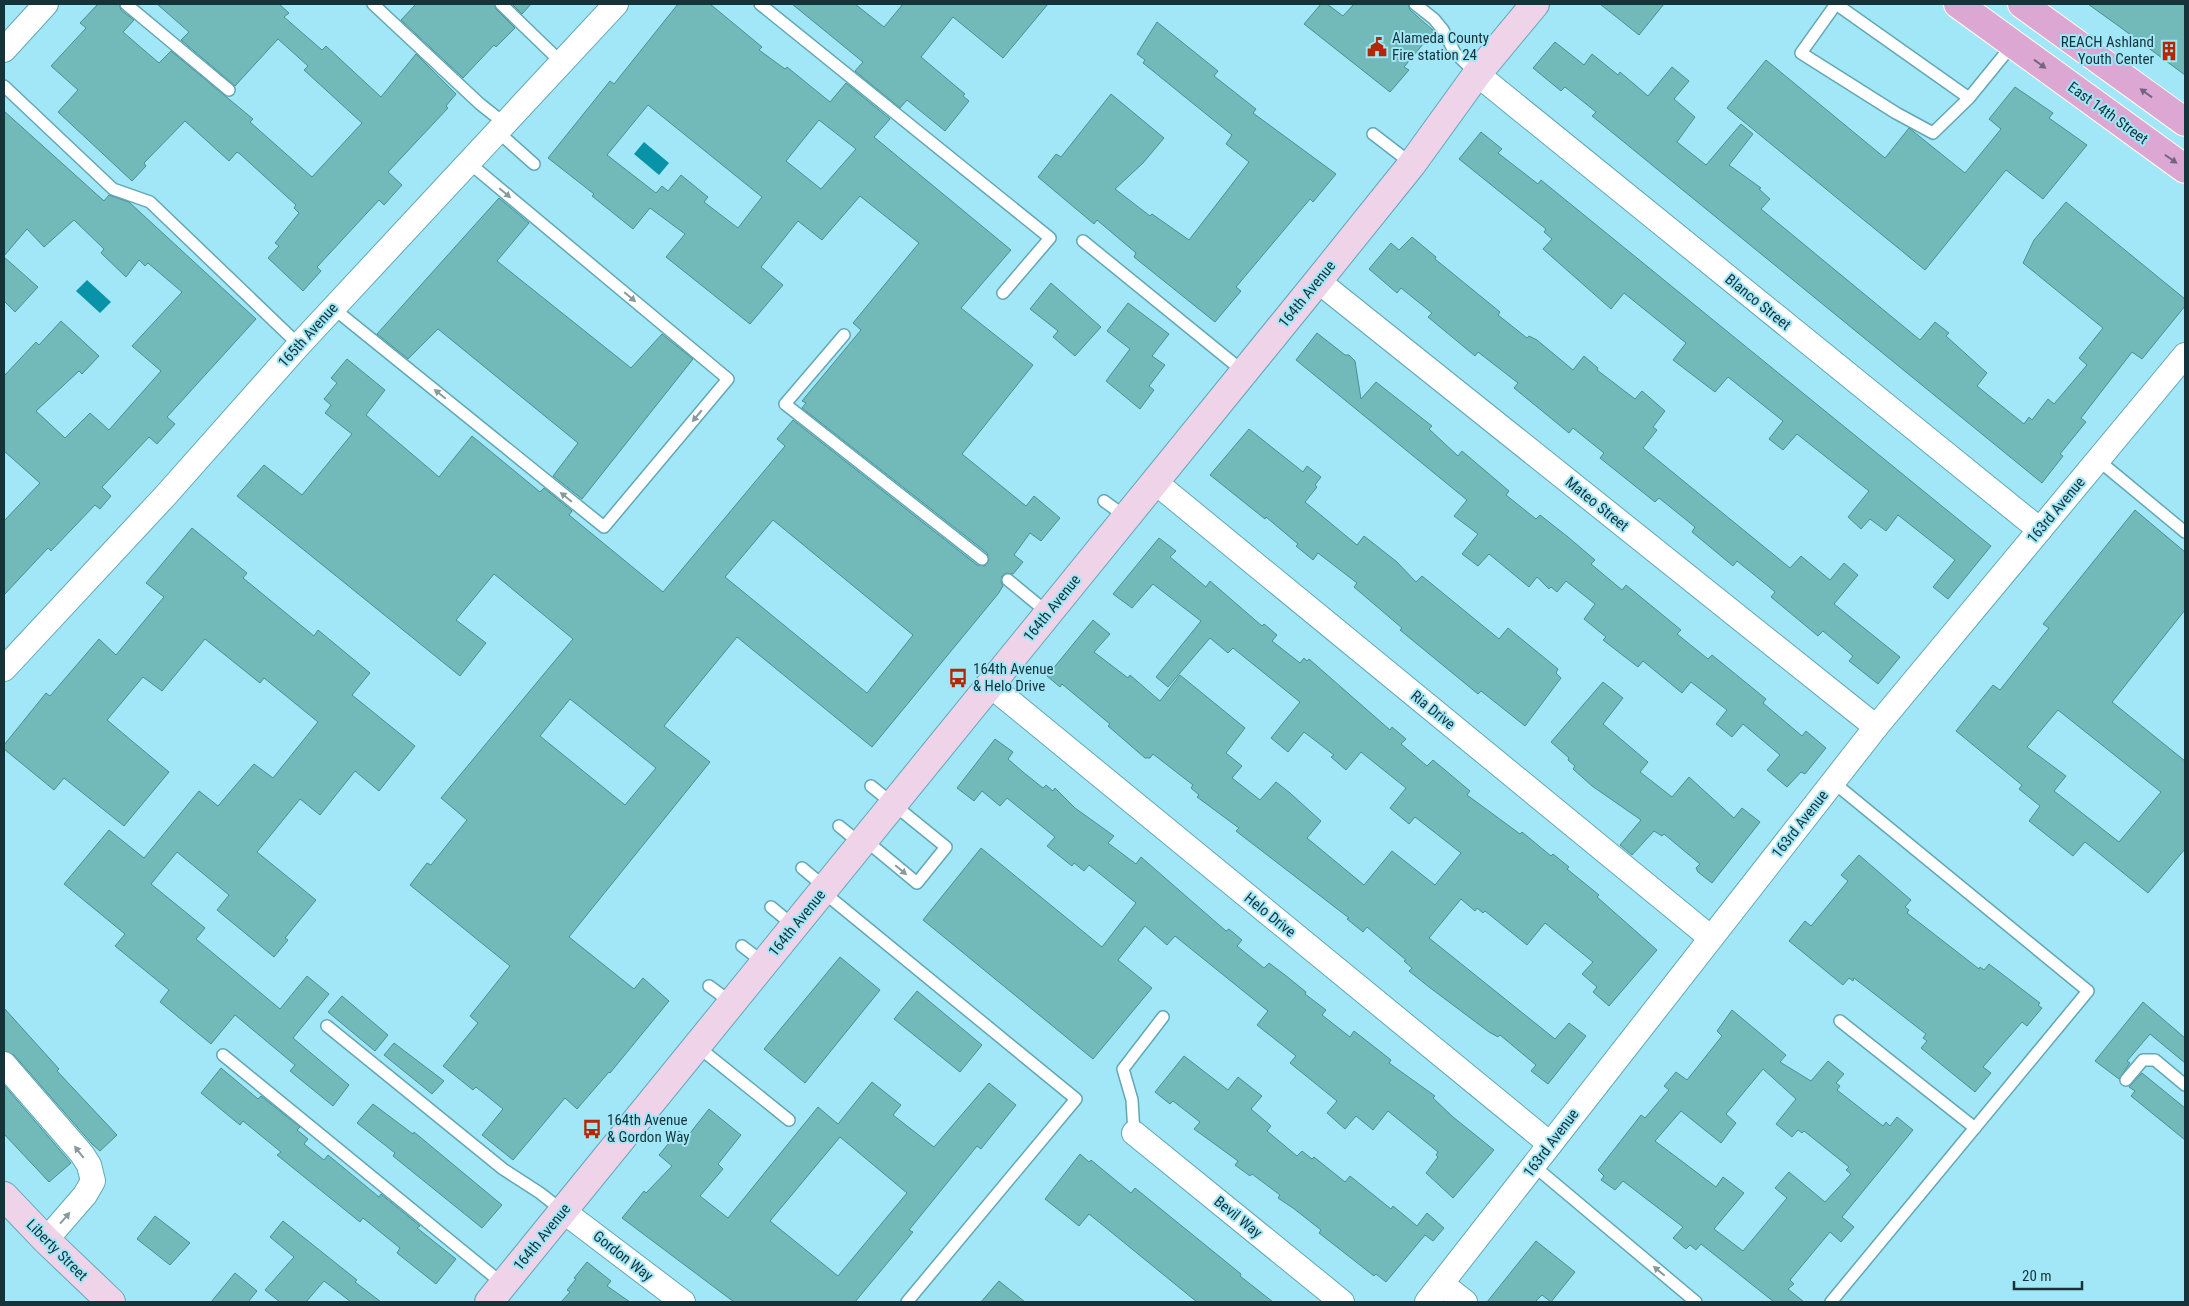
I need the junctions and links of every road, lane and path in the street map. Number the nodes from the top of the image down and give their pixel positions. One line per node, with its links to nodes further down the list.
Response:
1 (46, 4): 13 (street)
2 (126, 4): 17 (lane)
3 (373, 4): 20 (lane)
4 (501, 4): 14 (lane)
5 (616, 4): 14 (street, 165th Avenue)
6 (760, 4): 28 (lane)
7 (1415, 4): 15 (lane)
8 (1535, 4): 15 (street, 164th Avenue)
9 (1836, 4): 18 (lane); 18 (lane)
10 (1958, 4): 12 (main road, East 14th Street)
11 (2022, 4): 19 (main road, one-way to 11)
12 (2013, 44): 18 (lane); 25 (main road, East 14th Street, one-way to 25)
13 (4, 50)
14 (561, 62): 20 (street, 165th Avenue)
15 (1477, 74): 24 (street, 164th Avenue); 38 (street, Blanco Street)
16 (4, 86): 31 (lane)
17 (229, 90)
18 (1970, 98)
19 (2185, 122)
20 (500, 127): 22 (street, 165th Avenue); 23 (lane)
21 (1373, 134): 24 (lane)
22 (468, 162): 29 (street, 165th Avenue); 29 (lane, one-way to 29)
23 (534, 164)
24 (1412, 164): 27 (street, 164th Avenue)
25 (2185, 169)
26 (1083, 241): 33 (lane)
27 (1318, 281): 33 (street, 164th Avenue); 45 (street, Mateo Street)
28 (1002, 293)
29 (333, 308): 31 (street, 165th Avenue)
30 (844, 335): 40 (lane)
31 (299, 345): 43 (street, 165th Avenue)
32 (2185, 355): 34 (street, 163rd Avenue)
33 (1244, 372): 35 (street, 164th Avenue)
34 (2098, 460): 38 (street, 163rd Avenue); 39 (lane)
35 (1155, 482): 37 (street, 164th Avenue); 55 (street, Ria Drive)
36 (1104, 501): 37 (lane)
37 (1126, 517): 42 (street, 164th Avenue)
38 (2040, 530): 45 (street, 163rd Avenue)
39 (2185, 532)
40 (982, 559)
41 (1008, 580): 42 (lane)
42 (1048, 613): 44 (street, 164th Avenue)
43 (8, 655)
44 (990, 685): 48 (street, 164th Avenue); 71 (street, Helo Drive)
45 (1876, 728): 46 (street, 163rd Avenue)
46 (1833, 782): 55 (street, 163rd Avenue); 69 (lane)
47 (871, 786): 48 (lane)
48 (893, 803): 50 (street, 164th Avenue); 50 (lane, one-way to 48)
49 (839, 826): 50 (lane)
50 (862, 841): 52 (street, 164th Avenue)
51 (802, 868): 52 (lane)
52 (824, 890): 54 (street, 164th Avenue); 80 (lane)
53 (771, 907): 54 (lane)
54 (794, 926): 57 (street, 164th Avenue)
55 (1711, 938): 71 (street, 163rd Avenue)
56 (742, 946): 57 (lane)
57 (764, 963): 59 (street, 164th Avenue)
58 (709, 986): 59 (lane)
59 (732, 1003): 63 (street, 164th Avenue)
60 (1163, 1017): 70 (lane)
61 (1840, 1021): 69 (lane)
62 (327, 1026): 74 (lane)
63 (697, 1046): 68 (lane); 74 (street, 164th Avenue)
64 (223, 1055): 77 (lane)
65 (4, 1064): 75 (street, one-way to 65)
66 (2126, 1080): 67 (lane)
67 (2185, 1085)
68 (789, 1120)
69 (1975, 1128): 85 (lane)
70 (1134, 1133): 81 (street, Bevil Way)
71 (1550, 1144): 72 (street, 163rd Avenue)
72 (1534, 1166): 76 (street, 163rd Avenue); 84 (lane, one-way to 72)
73 (4, 1196): 75 (street, Liberty Street)
74 (562, 1211): 77 (street, 164th Avenue); 79 (street, Gordon Way)
75 (46, 1240): 78 (street, Liberty Street)
76 (1442, 1284): 82 (street, 163rd Avenue); 83 (street)
77 (496, 1293)
78 (111, 1302)
79 (683, 1302)
80 (907, 1302)
81 (1342, 1302)
82 (1427, 1302)
83 (1465, 1302)
84 (1696, 1302)
85 (1831, 1302)

